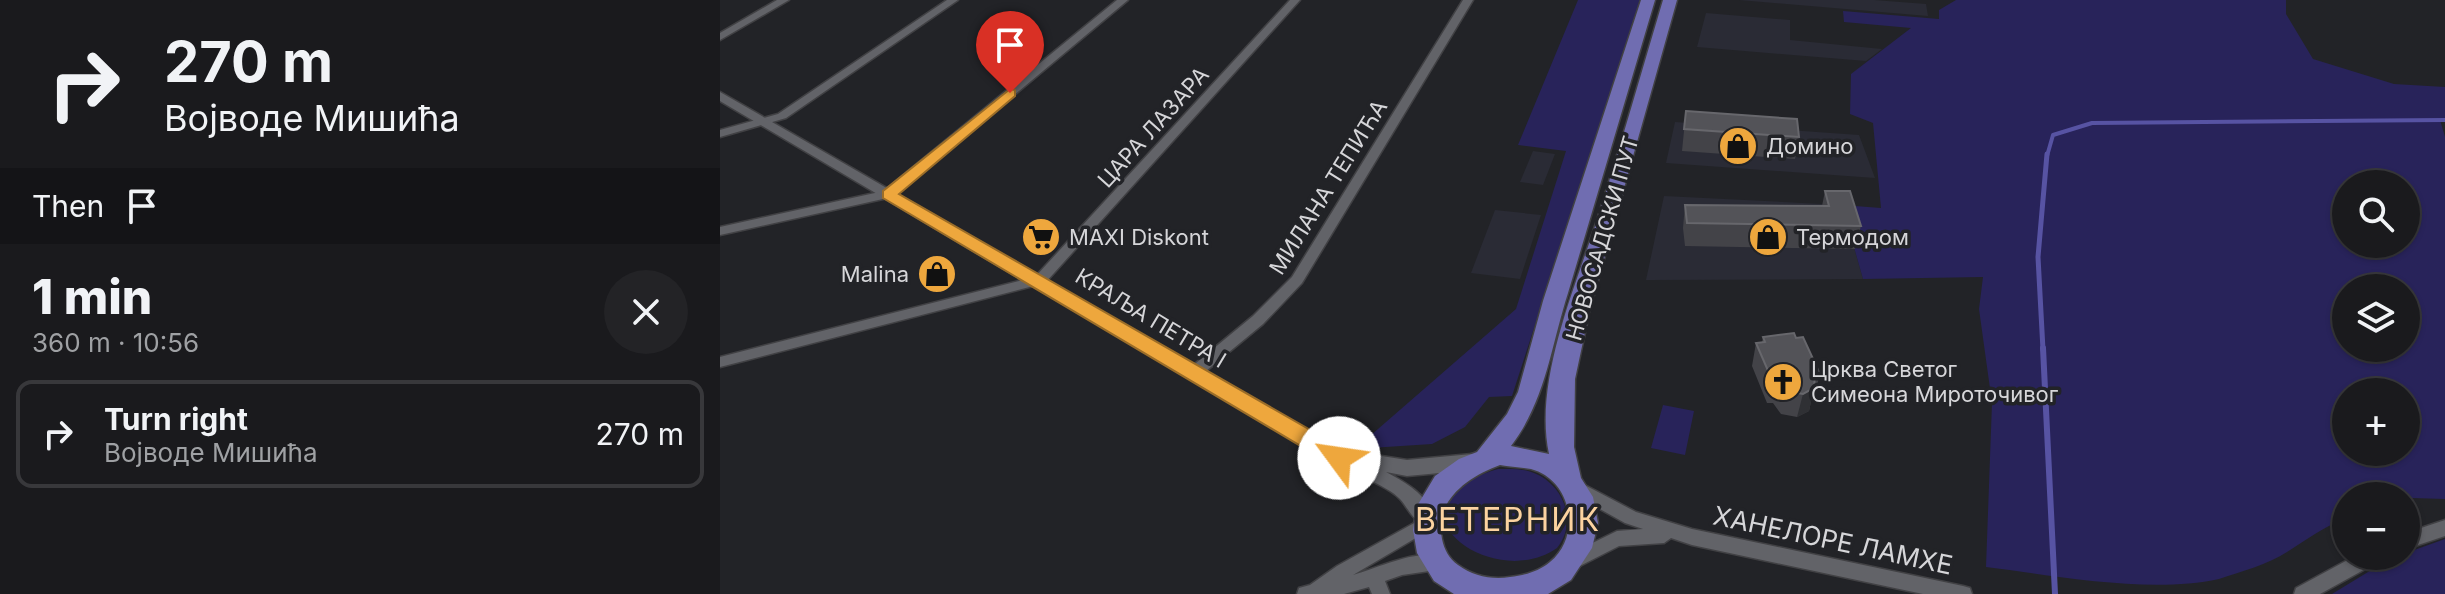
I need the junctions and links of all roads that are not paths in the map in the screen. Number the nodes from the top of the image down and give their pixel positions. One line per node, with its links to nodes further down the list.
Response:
1 (784, 0): 8 (street)
2 (953, 0): 10 (street)
3 (1123, 0): 12 (street)
4 (1295, 0): 14 (street, ЦАРА ЛАЗАРА)
5 (1468, 0): 16 (street, МИЛАНА ТЕПИЋА)
6 (1648, 0): 18 (main road, НОВОСАДСКИ ПУТ)
7 (1670, 0): 19 (main road, НОВОСАДСКИ ПУТ)
8 (720, 37)
9 (720, 96): 10 (street, КРАЉА ПЕТРА I)
10 (766, 123): 11 (street); 12 (street, КРАЉА ПЕТРА I)
11 (720, 134)
12 (888, 194): 13 (street); 14 (street, КРАЉА ПЕТРА I)
13 (720, 231)
14 (1040, 280): 15 (street); 16 (street, КРАЉА ПЕТРА I)
15 (720, 362)
16 (1195, 372): 17 (street, КРАЉА ПЕТРА I)
17 (1339, 458): 18 (street); 20 (street, КРАЉА ПЕТРА I)
18 (1480, 460): 19 (main road); 20 (main road)
19 (1572, 482): 23 (street, ХАНЕЛОРЕ ЛАМХЕ); 26 (main road)
20 (1426, 520): 25 (main road); 28 (street)
21 (2445, 528): 22 (street)
22 (2420, 536)
23 (1692, 537): 26 (street, ХАНЕЛОРЕ ЛАМХЕ); 29 (street, ХАНЕЛОРЕ ЛАМХЕ)
24 (2347, 570): 30 (street)
25 (1445, 577): 26 (main road); 27 (street)
26 (1546, 580)
27 (1378, 586): 28 (street)
28 (1312, 592)
29 (1963, 594)
30 (2303, 594)

